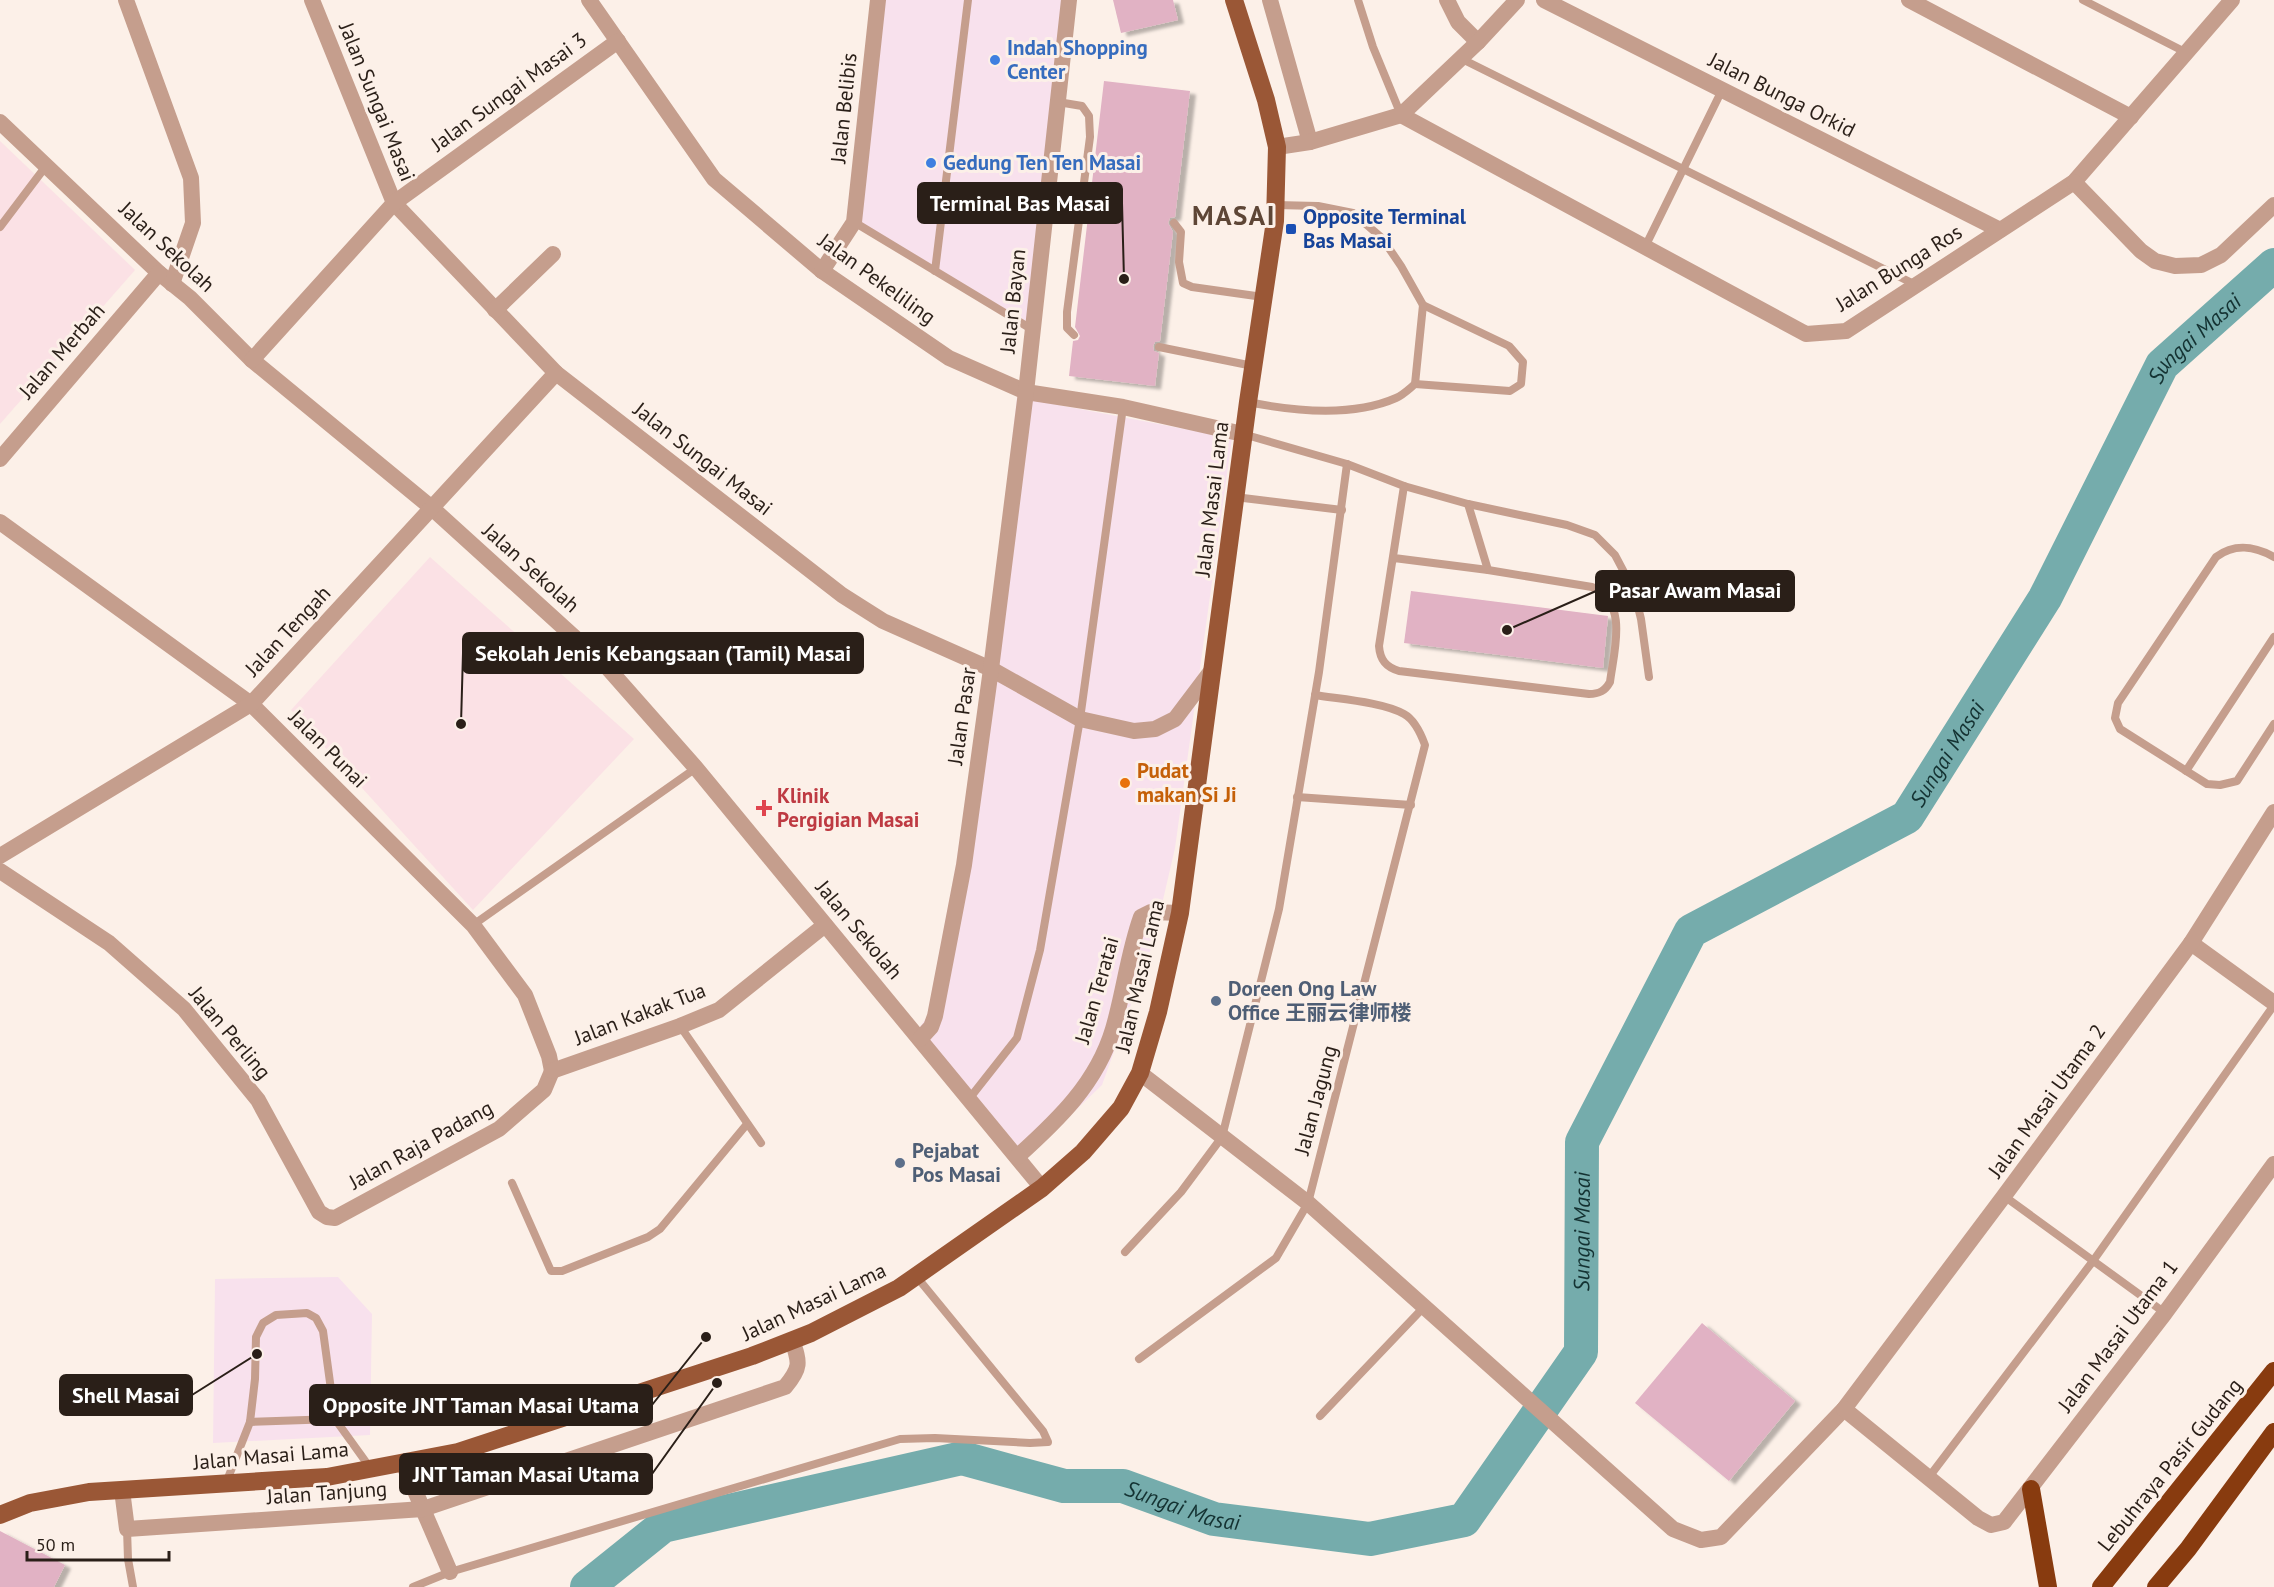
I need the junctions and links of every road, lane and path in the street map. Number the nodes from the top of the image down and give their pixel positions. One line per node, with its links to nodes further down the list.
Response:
1 (126, 0): 41 (street)
2 (312, 0): 30 (street, Jalan Sungai Masai)
3 (589, 0): 16 (street, Jalan Pekeliling)
4 (878, 0): 33 (street, Jalan Belibis)
5 (968, 0): 40 (lane)
6 (1069, 0): 21 (street, Jalan Bayan)
7 (1234, 0): 26 (main road, Jalan Masai Lama)
8 (1270, 0): 25 (street)
9 (1358, 0): 22 (lane)
10 (1447, 0): 17 (street)
11 (1517, 0): 17 (street)
12 (1544, 0): 20 (street, Jalan Bunga Orkid)
13 (1909, 0): 23 (street)
14 (2083, 0): 18 (lane)
15 (2232, 0): 18 (street, Jalan Bunga Ros)
16 (618, 41): 30 (street, Jalan Sungai Masai 3); 39 (street, Jalan Pekeliling)
17 (1478, 42): 19 (street)
18 (2187, 53): 23 (street, Jalan Bunga Ros)
19 (1461, 58): 22 (street); 28 (lane)
20 (1722, 90): 28 (lane); 36 (street, Jalan Bunga Orkid)
21 (1058, 102): 46 (street, Jalan Bayan); 47 (lane)
22 (1401, 115): 25 (street); 37 (street, Jalan Bunga Ros)
23 (2131, 117): 29 (street, Jalan Bunga Ros)
24 (0, 122): 27 (street, Jalan Sekolah)
25 (1310, 142): 26 (street)
26 (1277, 147): 31 (main road, Jalan Masai Lama)
27 (46, 166): 35 (lane); 41 (street, Jalan Sekolah)
28 (1683, 169): 37 (lane); 42 (lane)
29 (2074, 182): 32 (street); 36 (street, Jalan Bunga Ros)
30 (394, 203): 45 (street, Jalan Sungai Masai); 49 (street, Jalan Sungai Masai 3)
31 (1275, 205): 43 (main road, Jalan Masai Lama); 44 (lane)
32 (2274, 205)
33 (854, 222): 39 (street, Jalan Belibis); 40 (lane)
34 (1174, 223): 43 (lane)
35 (0, 227)
36 (2000, 230): 42 (street, Jalan Bunga Ros)
37 (1645, 247): 42 (street, Jalan Bunga Ros)
38 (553, 254): 45 (street)
39 (822, 271): 53 (street, Jalan Pekeliling)
40 (935, 271): 46 (lane)
41 (166, 278): 49 (street, Jalan Sekolah); 57 (street, Jalan Merbah)
42 (1916, 285)
43 (1263, 297): 50 (main road, Jalan Masai Lama)
44 (1423, 305): 52 (lane); 52 (lane)
45 (495, 310): 51 (street, Jalan Sungai Masai)
46 (1033, 330): 53 (street, Jalan Bayan)
47 (1074, 335)
48 (1160, 347): 50 (lane)
49 (252, 360): 62 (street, Jalan Sekolah)
50 (1252, 366): 54 (main road, Jalan Masai Lama)
51 (556, 373): 62 (street, Jalan Tengah); 69 (street, Jalan Sungai Masai)
52 (1415, 384): 54 (lane)
53 (1026, 392): 55 (street, Jalan Pekeliling); 69 (street, Jalan Pasar)
54 (1248, 402): 56 (main road, Jalan Masai Lama)
55 (1123, 407): 56 (street, Jalan Pekeliling); 74 (lane)
56 (1243, 434): 58 (lane); 60 (main road, Jalan Masai Lama)
57 (0, 459)
58 (1347, 464): 59 (lane); 63 (lane)
59 (1404, 486): 61 (lane); 66 (lane)
60 (1235, 497): 63 (lane); 70 (main road, Jalan Masai Lama)
61 (1468, 504): 67 (lane); 71 (lane)
62 (433, 509): 73 (street, Jalan Tengah); 76 (street, Jalan Sekolah)
63 (1342, 510): 72 (lane)
64 (0, 522): 73 (street, Jalan Punai)
65 (2274, 557): 77 (lane)
66 (1394, 558): 67 (lane); 67 (lane)
67 (1488, 570)
68 (2274, 637): 77 (lane)
69 (991, 669): 74 (street, Jalan Sungai Masai); 89 (street, Jalan Pasar)
70 (1212, 670): 74 (street, Jalan Sungai Masai); 83 (main road, Jalan Masai Lama)
71 (1649, 677)
72 (1315, 695): 78 (lane); 79 (lane, Jalan Jagung)
73 (251, 704): 81 (street, Jalan Tengah); 84 (street, Jalan Punai)
74 (1080, 719): 92 (lane)
75 (2274, 724): 77 (lane)
76 (696, 768): 84 (lane); 85 (street, Jalan Sekolah)
77 (2186, 771)
78 (1297, 797): 79 (lane); 94 (lane)
79 (1411, 805): 101 (lane, Jalan Jagung)
80 (2274, 812): 86 (street, Jalan Masai Utama 2)
81 (0, 855)
82 (0, 871): 102 (street, Jalan Perling)
83 (1180, 913): 91 (main road, Jalan Masai Lama); 96 (street, Jalan Teratai)
84 (473, 925): 90 (street, Jalan Punai)
85 (825, 925): 88 (street, Jalan Kakak Tua); 89 (street, Jalan Sekolah)
86 (2191, 943): 87 (street); 100 (street, Jalan Masai Utama 2)
87 (2274, 1004): 104 (lane)
88 (680, 1026): 90 (street, Jalan Kakak Tua); 93 (lane)
89 (920, 1039): 92 (street, Jalan Sekolah)
90 (552, 1071): 102 (street, Jalan Raja Padang)
91 (1140, 1073): 94 (street, Jalan Masai Utama 2); 99 (main road, Jalan Masai Lama)
92 (969, 1099): 96 (street, Jalan Sekolah)
93 (747, 1124): 95 (lane); 98 (lane)
94 (1222, 1137): 101 (street, Jalan Masai Utama 2); 103 (lane)
95 (761, 1143)
96 (1017, 1157): 99 (street, Jalan Sekolah)
97 (2274, 1164): 107 (street, Jalan Masai Utama 1)
98 (512, 1183)
99 (1042, 1188): 105 (main road, Jalan Masai Lama)
100 (2004, 1196): 104 (lane); 111 (street, Jalan Masai Utama 2)
101 (1308, 1203): 106 (street, Jalan Masai Utama 2); 109 (lane, Jalan Jagung)
102 (327, 1217)
103 (1125, 1252)
104 (2093, 1261): 107 (lane); 118 (lane)
105 (916, 1276): 108 (main road, Jalan Masai Lama); 125 (lane)
106 (1424, 1307): 111 (street, Jalan Masai Utama 2); 112 (lane)
107 (2165, 1312): 120 (street, Jalan Masai Utama 1)
108 (792, 1340): 116 (main road, Jalan Masai Lama); 122 (street, Jalan Tanjung)
109 (1139, 1359)
110 (2274, 1371): 129 (highway, Lebuhraya Pasir Gudang)
111 (1844, 1409): 118 (street)
112 (1320, 1416)
113 (335, 1419): 114 (lane); 114 (lane); 117 (lane)
114 (250, 1422): 119 (lane)
115 (2274, 1432): 130 (highway)
116 (403, 1463): 117 (main road, Jalan Masai Lama); 122 (street)
117 (371, 1469): 119 (main road, Jalan Masai Lama)
118 (1929, 1477): 120 (street, Jalan Masai Utama 1)
119 (225, 1484): 121 (main road, Jalan Masai Lama)
120 (2031, 1489): 128 (highway)
121 (122, 1490): 123 (main road, Jalan Masai Lama); 124 (street)
122 (423, 1509): 124 (street, Jalan Tanjung); 125 (street)
123 (0, 1515)
124 (127, 1529): 126 (lane)
125 (450, 1572): 127 (lane)
126 (133, 1587)
127 (413, 1587)
128 (2048, 1587)
129 (2101, 1587)
130 (2156, 1587)

